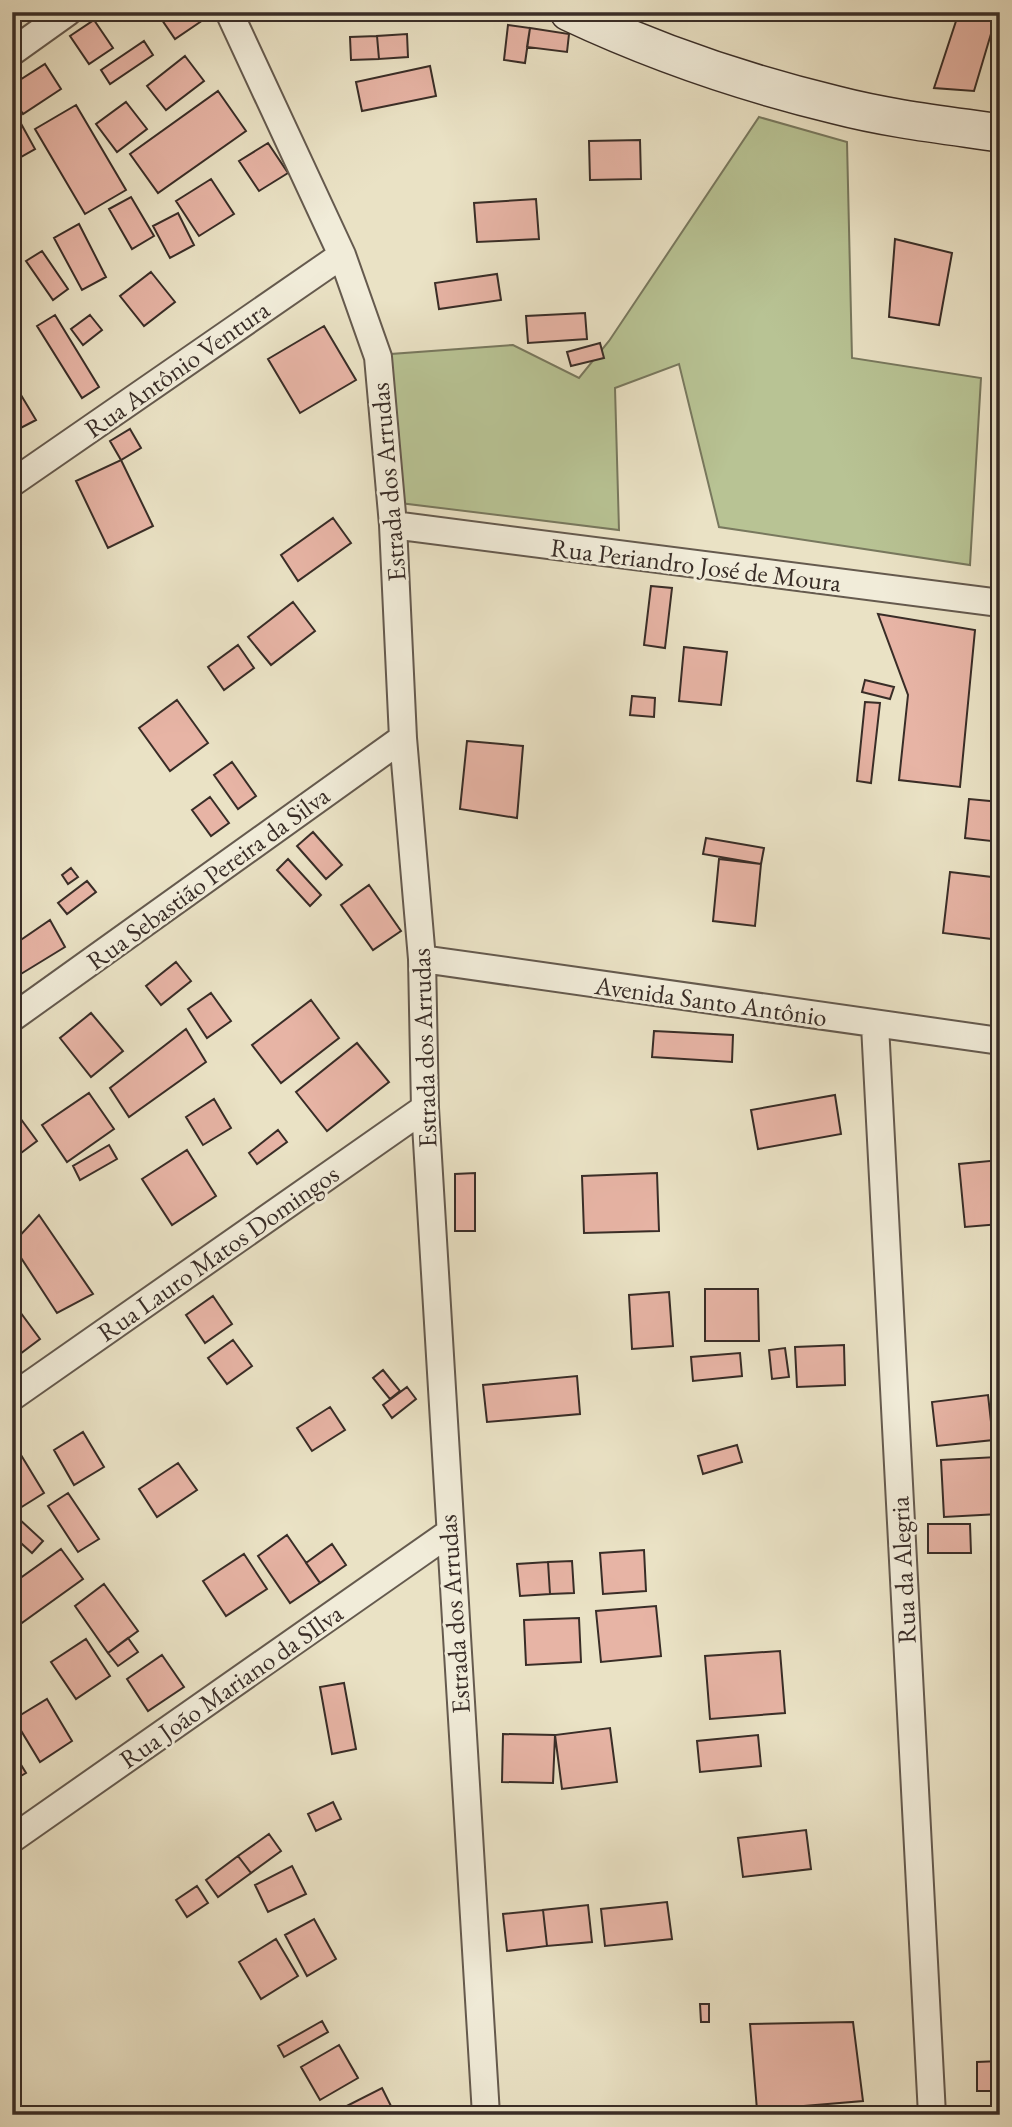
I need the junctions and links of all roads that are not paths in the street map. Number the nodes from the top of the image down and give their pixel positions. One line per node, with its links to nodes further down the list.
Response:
1 (68, 12): 4 (street)
2 (229, 12): 6 (street, Estrada dos Arrudas)
3 (569, 12): 5 (main road)
4 (12, 52)
5 (1000, 133)
6 (342, 255): 7 (street, Rua Antônio Ventura); 8 (street, Estrada dos Arrudas)
7 (12, 483)
8 (393, 525): 9 (street, Rua Periandro José de Moura); 10 (street, Estrada dos Arrudas)
9 (1000, 603)
10 (403, 738): 11 (street, Estrada dos Arrudas); 12 (street, Rua Sebastião Pereira da Silva)
11 (422, 959): 13 (street, Avenida Santo Antônio); 15 (street, Estrada dos Arrudas)
12 (12, 1018)
13 (874, 1025): 14 (street, Avenida Santo Antônio); 20 (street, Rua da Alegria)
14 (1000, 1041)
15 (425, 1108): 16 (street, Rua Lauro Matos Domingos); 17 (street, Estrada dos Arrudas)
16 (12, 1398)
17 (449, 1533): 18 (street, Rua João Mariano da SIlva); 19 (street, Estrada dos Arrudas)
18 (12, 1839)
19 (486, 2115)
20 (932, 2115)

